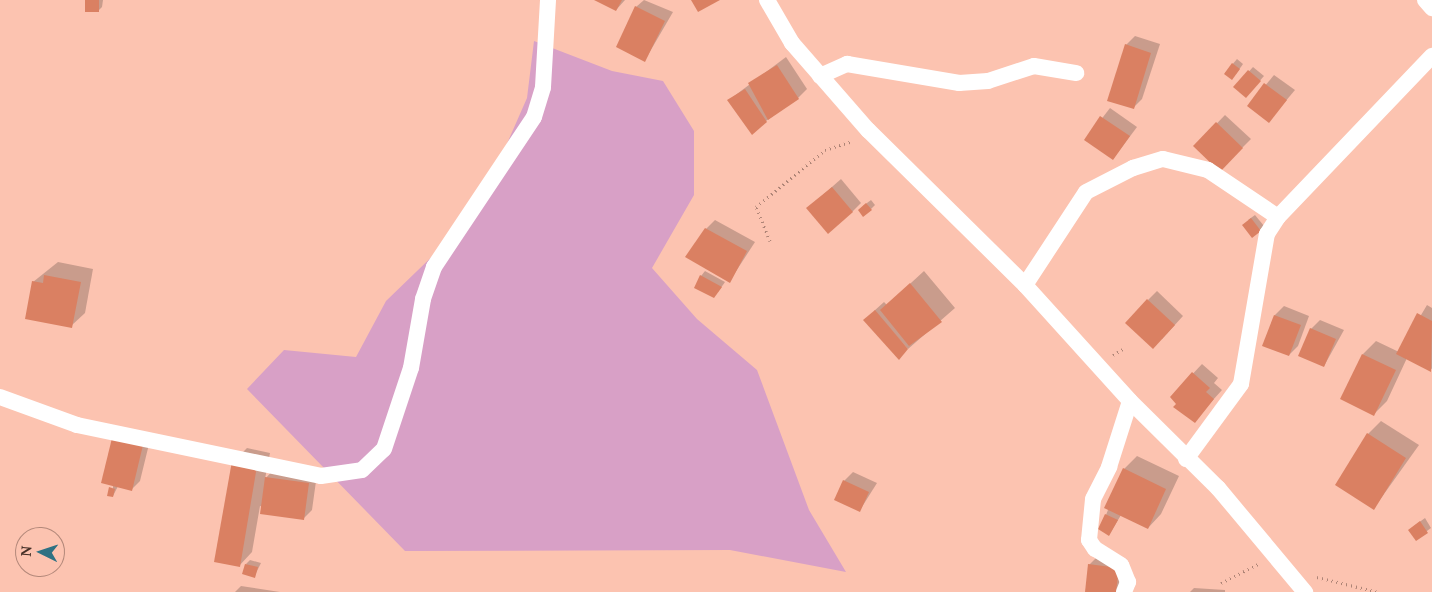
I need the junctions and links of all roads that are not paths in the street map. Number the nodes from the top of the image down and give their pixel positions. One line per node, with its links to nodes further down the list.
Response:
1 (548, 0): 10 (street)
2 (767, 0): 7 (street)
3 (1424, 0): 4 (street)
4 (1432, 8)
5 (1432, 56): 8 (street)
6 (1076, 73): 7 (street)
7 (820, 76): 9 (street)
8 (1278, 217): 9 (street); 12 (street)
9 (1025, 285): 11 (street)
10 (0, 397)
11 (1130, 401): 12 (street); 13 (street)
12 (1186, 459): 14 (street)
13 (1124, 592)
14 (1306, 592)

